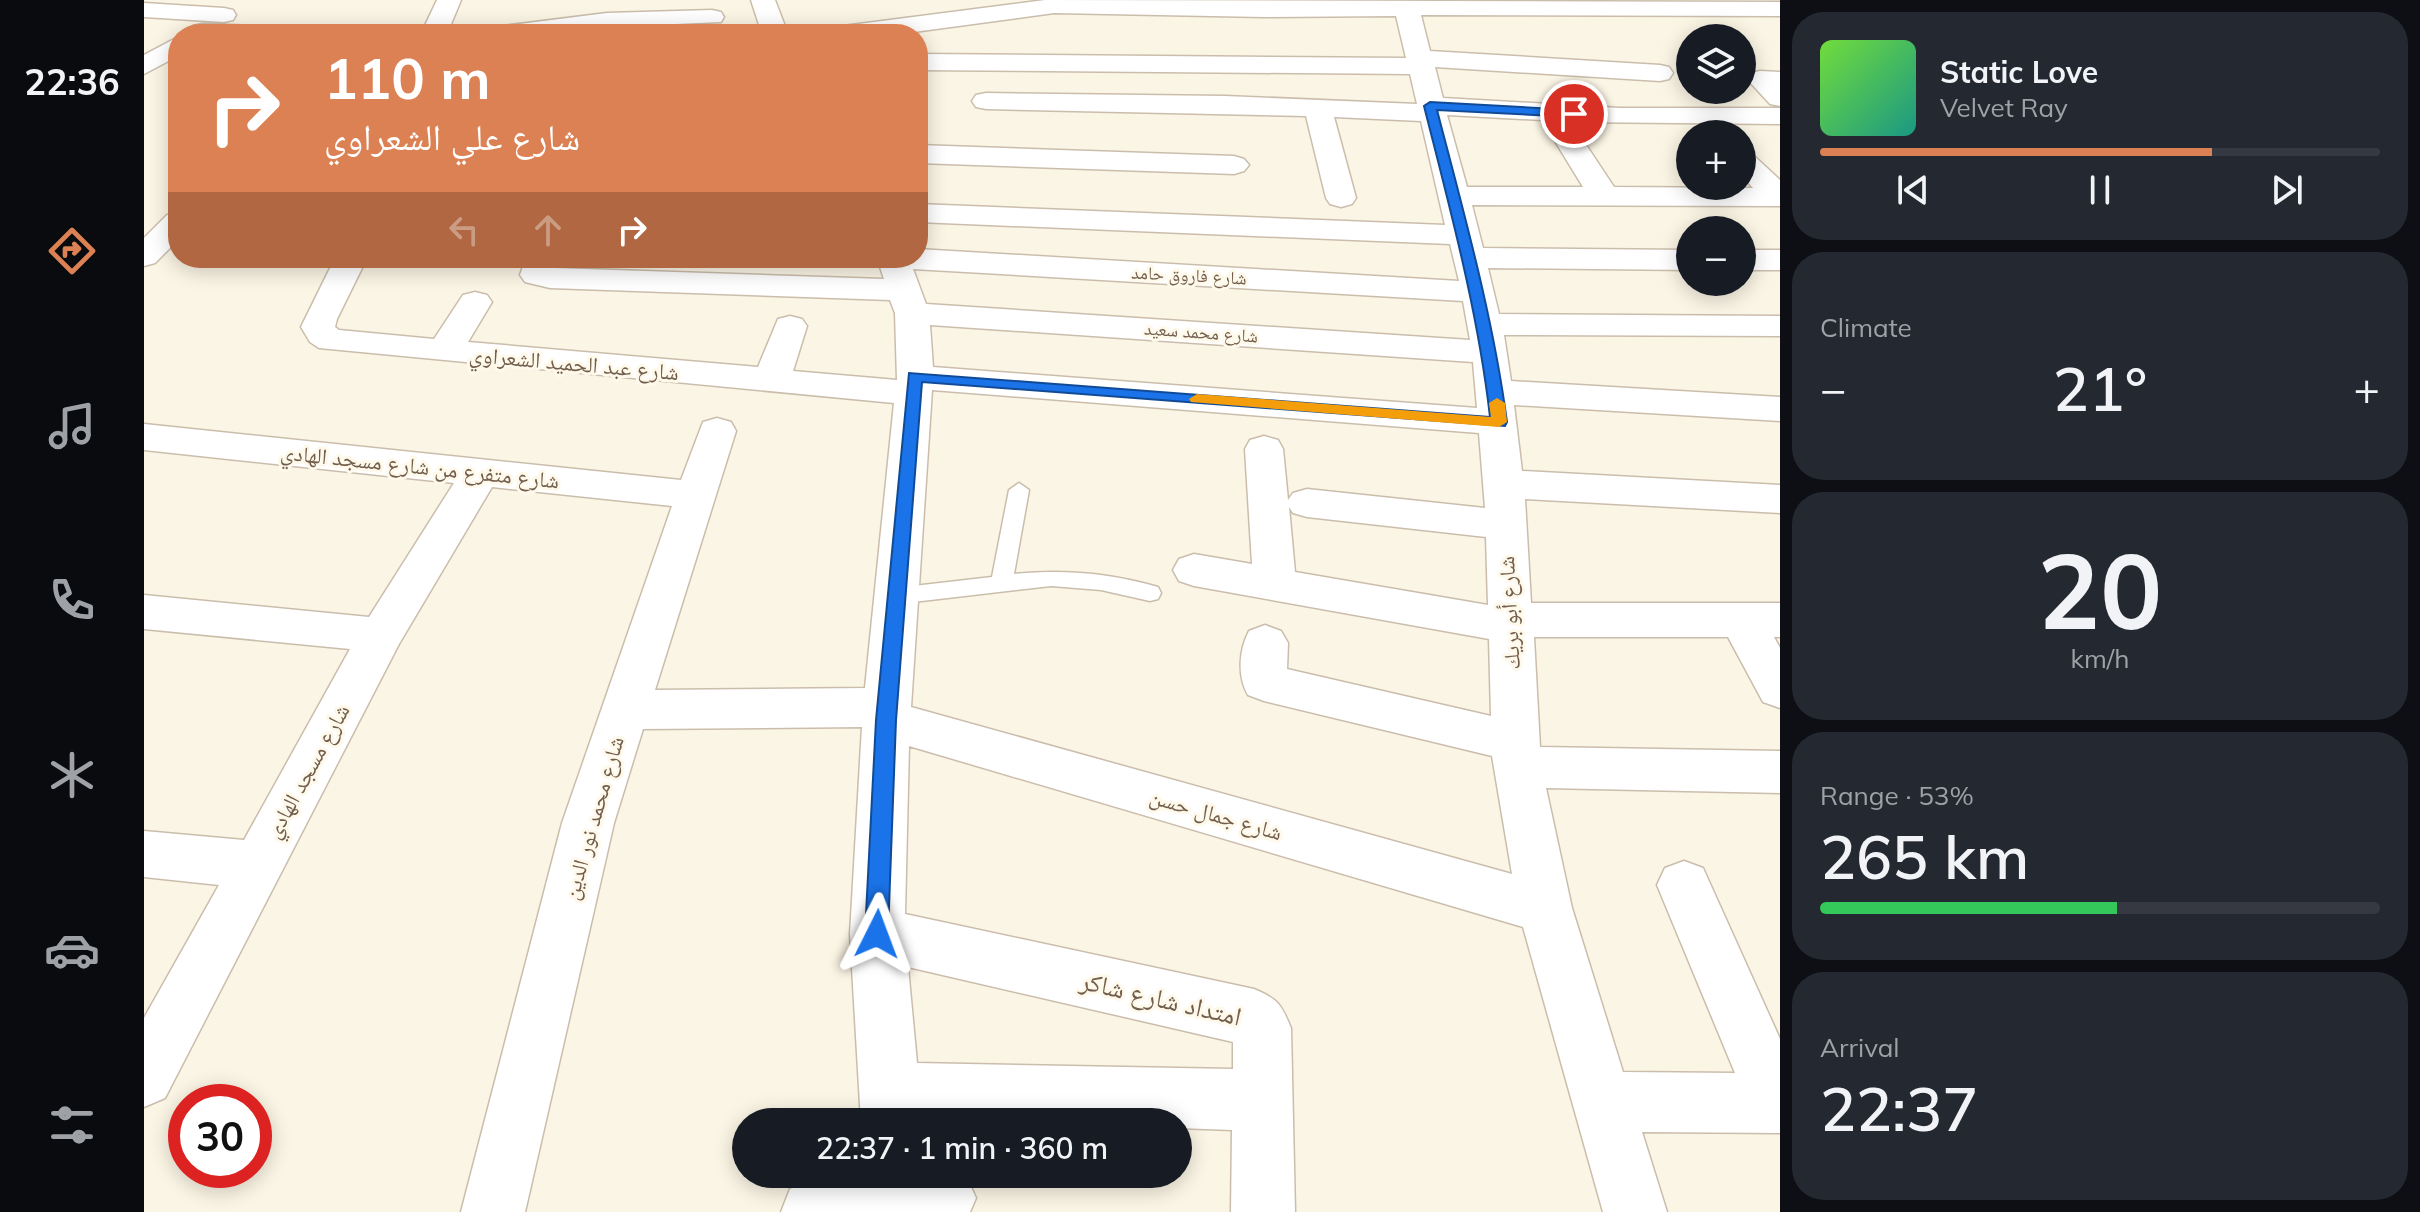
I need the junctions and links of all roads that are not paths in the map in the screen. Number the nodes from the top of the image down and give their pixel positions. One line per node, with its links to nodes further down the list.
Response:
1 (245, 0): 18 (street)
2 (449, 0): 21 (street)
3 (634, 0): 17 (street)
4 (763, 0): 23 (street)
5 (1053, 3): 6 (street); 24 (street)
6 (1148, 4): 7 (street)
7 (1185, 4): 9 (street)
8 (1489, 4): 11 (street); 14 (street)
9 (1262, 5): 14 (street)
10 (560, 6): 17 (street)
11 (1562, 7): 12 (street); 27 (street)
12 (1670, 7): 13 (street); 25 (street)
13 (1754, 8): 15 (street); 26 (street)
14 (1407, 9): 33 (street, شارع أبو بريك)
15 (1780, 9)
16 (144, 10): 18 (street)
17 (597, 12): 19 (street); 22 (street)
18 (224, 15): 20 (street)
19 (712, 17)
20 (211, 24)
21 (438, 24)
22 (546, 24)
23 (771, 24)
24 (911, 24)
25 (1683, 24)
26 (1780, 36)
27 (1578, 48): 33 (street); 40 (street)
28 (168, 51): 31 (street)
29 (971, 61): 30 (street); 33 (street); 34 (street)
30 (928, 62)
31 (144, 66)
32 (1763, 75): 38 (street)
33 (1426, 86): 36 (street); 37 (street); 59 (street, شارع أبو بريك)
34 (986, 101): 35 (street); 43 (street)
35 (1225, 104): 36 (street); 43 (street)
36 (1318, 108): 47 (street)
37 (1551, 112): 39 (street); 45 (street)
38 (1777, 114): 41 (street)
39 (1676, 120)
40 (1705, 120)
41 (1724, 120)
42 (928, 138): 43 (street)
43 (1008, 157)
44 (1756, 174): 46 (street)
45 (1604, 196): 46 (street); 59 (street)
46 (1780, 197)
47 (1341, 198)
48 (928, 215): 59 (street)
49 (168, 232): 50 (street)
50 (144, 256)
51 (1756, 260): 52 (street)
52 (1780, 260)
53 (1676, 263): 59 (street)
54 (346, 268): 62 (street, شارع عبد الحميد الشعراوي)
55 (539, 268): 56 (street)
56 (759, 272): 57 (street)
57 (902, 280): 59 (street, شارع محمد سعيد); 59 (street, شارع فاروق حامد); 64 (street)
58 (475, 302): 62 (street)
59 (1479, 309): 61 (street); 64 (street, شارع عبد الحميد الشعراوي); 65 (street); 74 (street, شارع أبو بريك)
60 (790, 326): 63 (street)
61 (1780, 326)
62 (444, 351): 63 (street, شارع عبد الحميد الشعراوي)
63 (772, 380): 64 (street, شارع عبد الحميد الشعراوي)
64 (914, 385): 79 (street)
65 (1780, 409)
66 (717, 431): 71 (street, شارع محمد نور الدين)
67 (144, 437): 69 (street, شارع متفرع من شارع مسجد الهادي)
68 (1264, 449): 77 (street)
69 (481, 473): 71 (street, شارع متفرع من شارع مسجد الهادي); 83 (street, شارع مسجد الهادي)
70 (1019, 490): 76 (lane)
71 (695, 495): 86 (street, شارع محمد نور الدين)
72 (1780, 499): 74 (street)
73 (1307, 503): 74 (street)
74 (1505, 504): 82 (street, شارع أبو بريك)
75 (1194, 570): 77 (street)
76 (1002, 581): 78 (lane); 79 (lane)
77 (1275, 584): 82 (street)
78 (1150, 593)
79 (896, 596): 87 (street)
80 (144, 612): 83 (street)
81 (1761, 620): 82 (street); 85 (street)
82 (1509, 623): 88 (street, شارع أبو بريك)
83 (381, 635): 91 (street, شارع مسجد الهادي)
84 (1265, 643): 88 (street)
85 (1780, 689)
86 (625, 710): 87 (street, شارع جمال حسن); 101 (street, شارع محمد نور الدين)
87 (887, 714): 93 (street, شارع جمال حسن); 94 (street)
88 (1516, 755): 89 (street); 93 (street, شارع أبو بريك)
89 (1780, 772)
90 (144, 854): 91 (street)
91 (256, 865): 95 (street, شارع مسجد الهادي)
92 (1684, 885): 98 (street)
93 (1545, 908): 97 (street, شارع أبو بريك)
94 (877, 934): 96 (street, امتداد شارع شاكر); 99 (street)
95 (144, 1077)
96 (1263, 1100): 99 (street); 103 (street, امتداد شارع شاكر)
97 (1602, 1102): 98 (street); 104 (street, شارع أبو بريك)
98 (1779, 1103)
99 (890, 1107)
100 (938, 1195): 102 (street)
101 (493, 1212)
102 (813, 1212)
103 (1263, 1212)
104 (1635, 1212)

